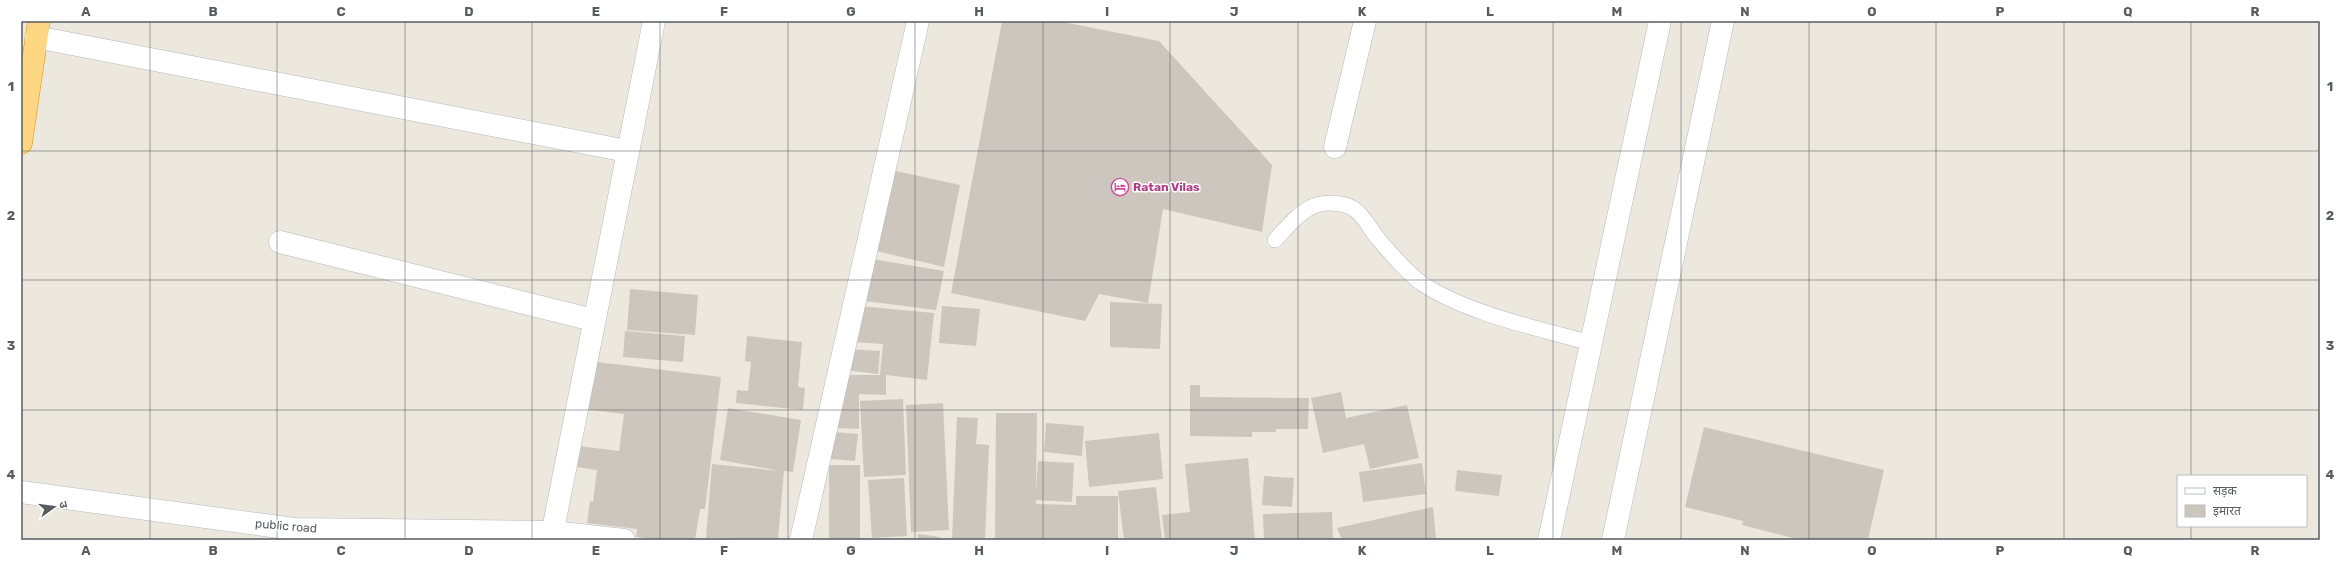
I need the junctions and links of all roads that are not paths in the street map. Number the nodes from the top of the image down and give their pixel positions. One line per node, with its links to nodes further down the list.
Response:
1 (654, 21): 9 (street)
2 (918, 21): 18 (street)
3 (1365, 21): 8 (street)
4 (1660, 21): 13 (street)
5 (1723, 21): 20 (street)
6 (38, 29): 7 (highway); 9 (street)
7 (21, 143)
8 (1335, 147)
9 (628, 151): 12 (street)
10 (1274, 240): 13 (lane)
11 (280, 242): 12 (street)
12 (593, 320): 16 (street)
13 (1590, 343): 19 (street)
14 (21, 492): 15 (street, public road)
15 (294, 535): 16 (street, public road)
16 (552, 536): 17 (street, public road)
17 (624, 540)
18 (801, 540)
19 (1549, 540)
20 (1613, 540)

